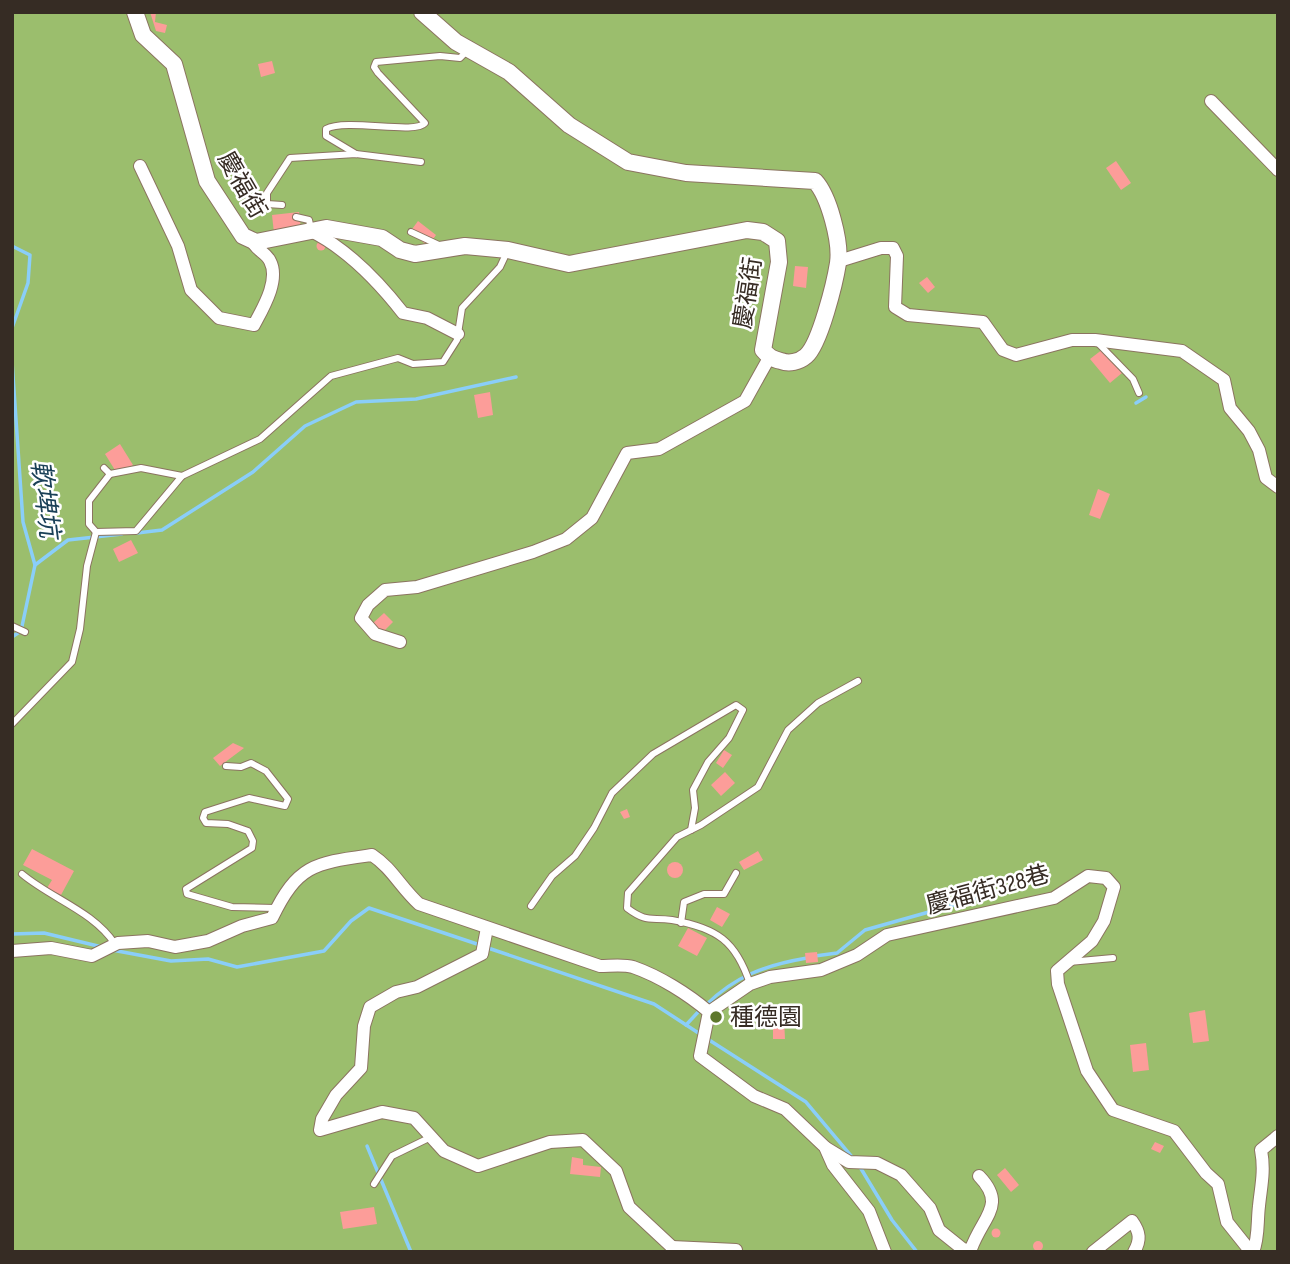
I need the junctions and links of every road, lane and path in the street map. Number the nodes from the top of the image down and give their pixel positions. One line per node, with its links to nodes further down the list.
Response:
1 (135, 12): 13 (street, 慶福街)
2 (422, 12): 3 (street, 慶福街)
3 (470, 49): 5 (lane); 16 (street, 慶福街)
4 (1212, 101): 8 (street)
5 (356, 154): 6 (lane); 9 (lane)
6 (421, 162)
7 (140, 166): 13 (street)
8 (1278, 170)
9 (282, 205)
10 (296, 217): 11 (lane)
11 (311, 231): 13 (street, 慶福街); 14 (street, 慶福街); 17 (street)
12 (411, 232): 14 (lane)
13 (252, 240)
14 (447, 248): 15 (street, 慶福街)
15 (508, 250): 17 (lane); 19 (street, 慶福街)
16 (839, 261): 18 (street); 19 (street, 慶福街)
17 (458, 334): 23 (lane)
18 (1095, 340): 20 (lane); 24 (street)
19 (769, 358): 28 (street)
20 (1139, 393)
21 (104, 468): 22 (lane)
22 (110, 474): 23 (lane); 25 (lane)
23 (182, 477): 25 (lane)
24 (1278, 487)
25 (96, 532): 30 (lane)
26 (12, 626): 27 (lane)
27 (25, 632)
28 (400, 642)
29 (858, 681): 32 (lane)
30 (12, 724)
31 (226, 766): 36 (lane)
32 (691, 830): 35 (lane); 37 (lane)
33 (736, 873): 37 (lane)
34 (22, 874): 39 (lane)
35 (531, 906)
36 (277, 908): 38 (street); 39 (street)
37 (681, 922): 43 (lane)
38 (486, 933): 44 (street); 46 (street)
39 (115, 944): 40 (street)
40 (12, 951)
41 (1113, 958): 42 (lane)
42 (1065, 962): 43 (street, 慶福街328巷); 55 (street)
43 (750, 983): 44 (street, 慶福街328巷)
44 (705, 1009): 47 (street)
45 (1278, 1136): 55 (street)
46 (431, 1137): 49 (lane); 50 (street)
47 (825, 1147): 48 (street); 52 (street)
48 (979, 1176)
49 (374, 1184)
50 (672, 1249): 51 (street)
51 (736, 1250)
52 (885, 1252)
53 (1093, 1252): 54 (street)
54 (1134, 1252)
55 (1252, 1252)

